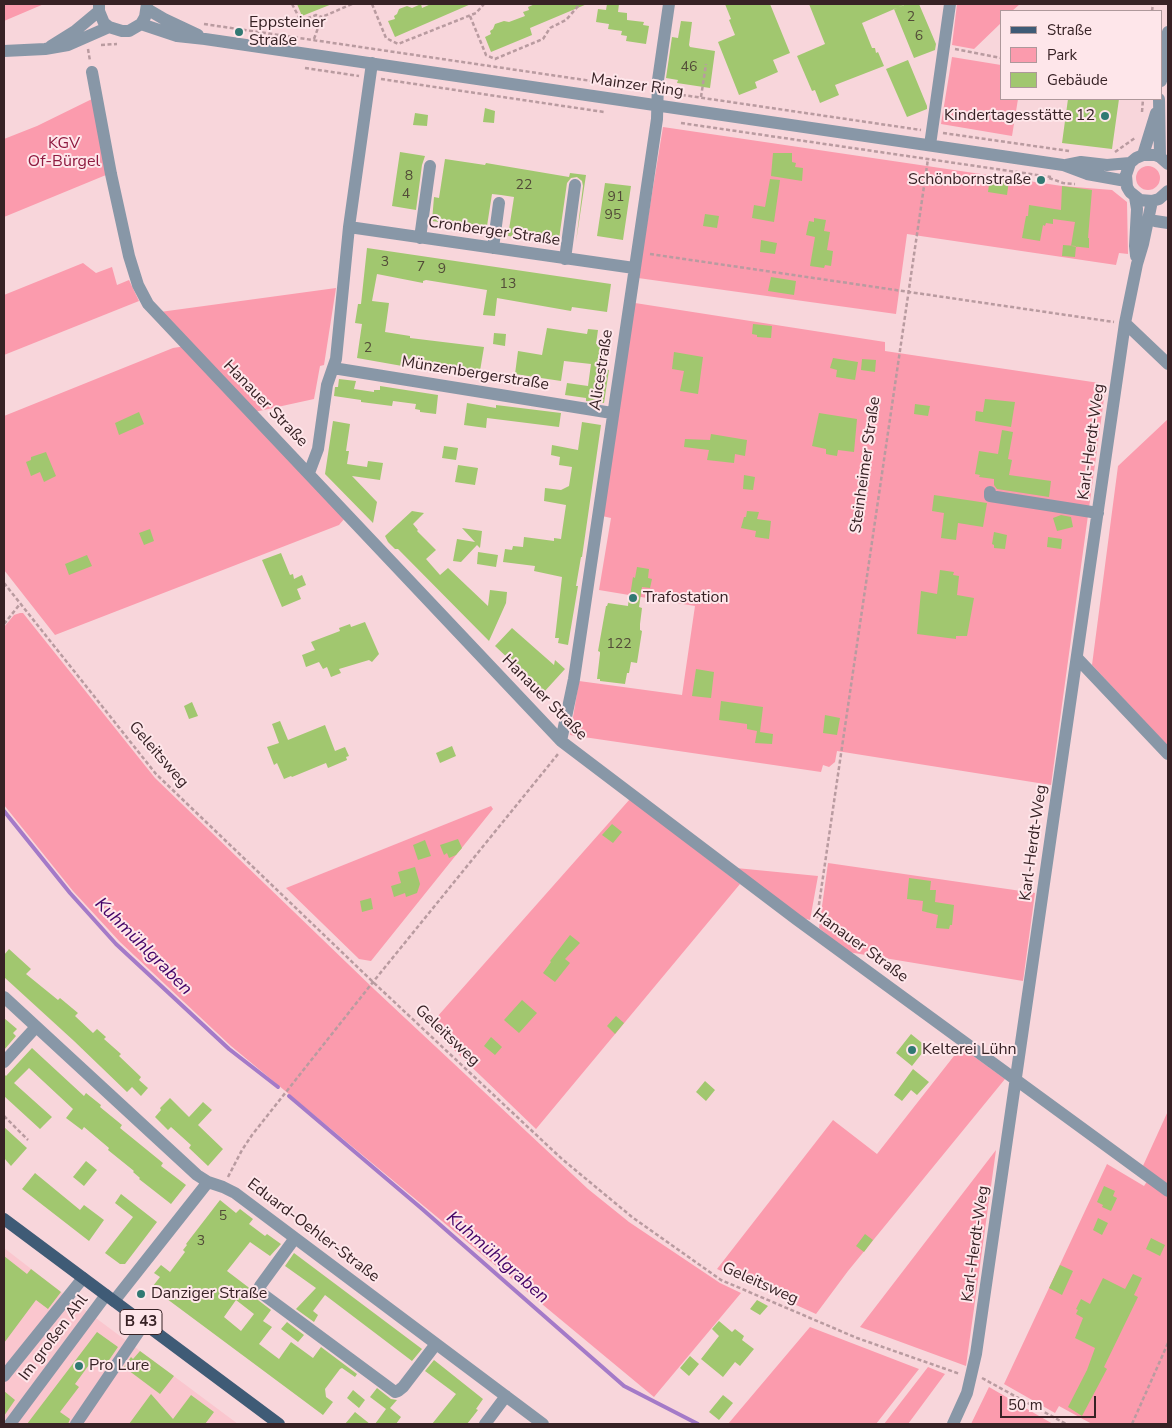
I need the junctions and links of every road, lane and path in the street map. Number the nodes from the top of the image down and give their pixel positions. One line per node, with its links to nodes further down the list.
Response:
1 (292, 4): 10 (path)
2 (352, 4): 10 (path)
3 (372, 4): 19 (path)
4 (484, 4): 11 (path)
5 (580, 4): 25 (path)
6 (669, 4): 34 (street, Alicestraße)
7 (950, 4): 20 (street)
8 (147, 6): 12 (street); 16 (street, Mainzer Ring)
9 (99, 7): 14 (street); 21 (street)
10 (322, 16): 17 (path)
11 (470, 16): 19 (path); 25 (path)
12 (141, 24): 14 (street); 16 (street, Mainzer Ring)
13 (213, 25): 17 (path)
14 (109, 27): 21 (street)
15 (1168, 32): 32 (street)
16 (205, 38): 27 (street, Mainzer Ring)
17 (314, 39): 24 (path)
18 (124, 43): 22 (path)
19 (398, 44): 24 (path)
20 (944, 47): 26 (path); 40 (street)
21 (45, 49): 23 (street)
22 (80, 50)
23 (4, 51)
24 (396, 51): 29 (path)
25 (491, 58): 29 (path)
26 (1000, 58)
27 (372, 63): 33 (street); 37 (street, Mainzer Ring)
28 (706, 64): 35 (path)
29 (490, 66): 34 (path)
30 (302, 67): 33 (path)
31 (92, 72): 70 (street, Hanauer Straße)
32 (1162, 73)
33 (370, 78): 38 (path); 58 (street)
34 (657, 91): 35 (path); 37 (street, Alicestraße)
35 (701, 97): 40 (path)
36 (1159, 104): 41 (street); 47 (street)
37 (657, 105): 39 (street, Alicestraße); 42 (street, Mainzer Ring)
38 (609, 112)
39 (657, 120): 46 (path); 61 (street, Alicestraße)
40 (932, 131): 42 (street); 43 (path)
41 (1149, 135): 44 (path); 45 (street)
42 (930, 145): 46 (path, Steinheimer Straße); 49 (street, Mainzer Ring)
43 (1070, 152)
44 (1114, 152)
45 (1143, 155): 47 (street); 48 (street)
46 (928, 160): 52 (path); 65 (path, Steinheimer Straße)
47 (1164, 160)
48 (1130, 163): 49 (street, Mainzer Ring); 51 (street)
49 (1063, 165): 51 (street, Mainzer Ring)
50 (430, 166): 59 (street)
51 (1126, 181): 55 (street)
52 (1079, 184)
53 (575, 186): 62 (street)
54 (1168, 191): 56 (street)
55 (1135, 196): 56 (street); 63 (street, Karl-Herdt-Weg)
56 (1152, 201): 63 (street, Karl-Herdt-Weg)
57 (500, 203): 60 (street)
58 (350, 227): 59 (street, Cronberger Straße); 68 (street)
59 (420, 238): 60 (street, Cronberger Straße)
60 (492, 248): 62 (street, Cronberger Straße)
61 (637, 252): 64 (street, Alicestraße); 65 (path)
62 (564, 258): 64 (street, Cronberger Straße)
63 (1137, 264): 66 (street, Karl-Herdt-Weg)
64 (634, 268): 69 (street, Alicestraße)
65 (908, 292): 66 (path); 79 (path, Steinheimer Straße)
66 (1126, 323): 67 (street); 72 (street, Karl-Herdt-Weg)
67 (1168, 364)
68 (333, 368): 69 (street, Münzenbergerstraße); 70 (street)
69 (612, 413): 77 (street, Alicestraße)
70 (309, 473): 77 (street, Hanauer Straße)
71 (990, 492): 72 (street)
72 (1098, 513): 76 (street, Karl-Herdt-Weg)
73 (4, 582): 74 (path, Geleitsweg)
74 (20, 604): 75 (path); 80 (path, Geleitsweg)
75 (4, 624)
76 (1077, 658): 78 (street); 84 (street, Karl-Herdt-Weg)
77 (561, 741): 79 (street, Hanauer Straße); 80 (path)
78 (1168, 754)
79 (815, 932): 84 (street, Hanauer Straße)
80 (373, 982): 88 (path); 97 (path, Geleitsweg)
81 (4, 997): 82 (street, Eduard-Oehler-Straße)
82 (36, 1027): 83 (street); 87 (street, Eduard-Oehler-Straße)
83 (4, 1062)
84 (1016, 1080): 89 (street, Hanauer Straße); 97 (street, Karl-Herdt-Weg)
85 (4, 1116): 86 (path)
86 (28, 1140)
87 (208, 1182): 88 (street, Eduard-Oehler-Straße); 93 (street)
88 (223, 1187): 91 (street, Eduard-Oehler-Straße)
89 (1168, 1191)
90 (4, 1219): 92 (main road, B 43)
91 (295, 1238): 96 (street, Eduard-Oehler-Straße); 96 (street)
92 (83, 1278): 93 (main road, B 43); 98 (street)
93 (110, 1298): 94 (main road, B 43); 100 (street, Im großen Ahl)
94 (144, 1324): 101 (street); 102 (main road, B 43)
95 (1168, 1343): 107 (path)
96 (436, 1344): 99 (street, Eduard-Oehler-Straße)
97 (972, 1375): 105 (street, Karl-Herdt-Weg); 106 (path, Geleitsweg)
98 (4, 1376)
99 (506, 1396): 103 (street); 104 (street, Eduard-Oehler-Straße)
100 (10, 1424)
101 (76, 1424)
102 (279, 1424)
103 (485, 1424)
104 (543, 1424)
105 (953, 1424)
106 (1066, 1424)
107 (1132, 1424)

